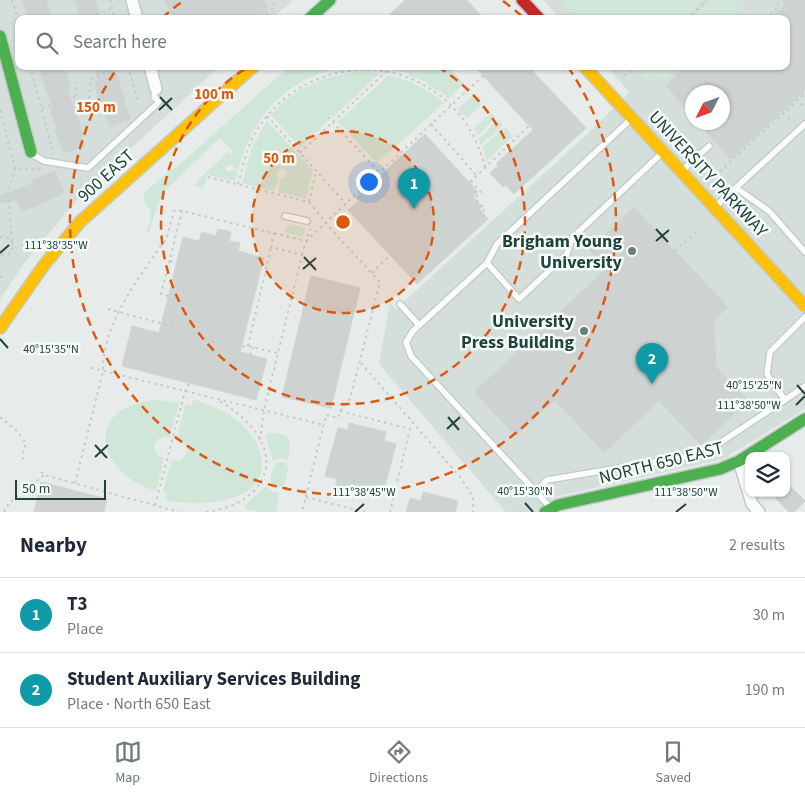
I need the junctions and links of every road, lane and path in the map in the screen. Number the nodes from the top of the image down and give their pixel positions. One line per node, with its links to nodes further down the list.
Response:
1 (12, 0): 10 (path)
2 (110, 0): 9 (path)
3 (132, 0): 13 (street)
4 (274, 0): 14 (path)
5 (330, 0): 15 (main road)
6 (522, 0): 16 (main road)
7 (707, 0): 17 (path)
8 (777, 0): 18 (path)
9 (112, 8): 11 (path); 12 (path)
10 (16, 15)
11 (94, 15)
12 (114, 15)
13 (136, 15)
14 (264, 15)
15 (313, 15)
16 (536, 15)
17 (691, 15)
18 (770, 15)
19 (0, 36): 52 (main road)
20 (31, 70): 40 (path)
21 (116, 70): 35 (path)
22 (128, 70): 37 (path)
23 (151, 70): 33 (street)
24 (250, 70): 102 (main road, 900 EAST)
25 (355, 70): 43 (path)
26 (376, 70): 29 (path)
27 (588, 70): 45 (main road, UNIVERSITY PARKWAY)
28 (631, 70): 31 (path)
29 (387, 71): 38 (path); 47 (path)
30 (485, 74): 38 (path)
31 (624, 76)
32 (77, 79): 35 (path)
33 (156, 89): 55 (lane)
34 (805, 93): 36 (path)
35 (75, 97): 40 (path)
36 (797, 99): 39 (path); 42 (path)
37 (138, 101)
38 (451, 105): 48 (path); 57 (path)
39 (804, 107)
40 (42, 108): 55 (path)
41 (0, 110): 56 (path)
42 (783, 113): 46 (path); 62 (path)
43 (267, 116): 54 (path); 64 (path)
44 (328, 117): 47 (path)
45 (632, 118): 53 (main road, UNIVERSITY PARKWAY); 87 (lane)
46 (790, 120)
47 (333, 122): 54 (path); 60 (path)
48 (431, 124): 60 (path); 61 (path)
49 (531, 124): 57 (path)
50 (805, 124): 65 (lane)
51 (709, 146): 59 (lane)
52 (31, 152): 55 (lane)
53 (663, 152): 59 (main road, UNIVERSITY PARKWAY); 87 (lane)
54 (300, 153): 58 (path)
55 (48, 161): 56 (path)
56 (15, 168): 77 (path)
57 (485, 168): 61 (path)
58 (316, 171): 66 (path); 67 (path)
59 (681, 171): 68 (main road, UNIVERSITY PARKWAY)
60 (379, 172): 67 (path)
61 (476, 176): 70 (path)
62 (715, 176)
63 (208, 177): 64 (path)
64 (238, 184): 66 (path)
65 (736, 188): 68 (lane); 81 (lane)
66 (309, 202): 73 (path)
67 (346, 204): 73 (path)
68 (715, 207): 95 (main road, UNIVERSITY PARKWAY)
69 (182, 211): 75 (path); 85 (path); 97 (path)
70 (482, 212)
71 (285, 216): 72 (lane)
72 (307, 221)
73 (325, 223): 75 (path); 88 (path)
74 (698, 230): 80 (path)
75 (274, 233): 79 (path)
76 (0, 238): 77 (path)
77 (12, 241): 82 (path)
78 (305, 244): 83 (path)
79 (271, 247): 83 (path); 92 (path)
80 (675, 251)
81 (805, 252)
82 (0, 255)
83 (302, 255): 107 (path)
84 (390, 255): 88 (path)
85 (170, 261): 86 (path); 93 (path)
86 (177, 263)
87 (487, 263): 101 (lane)
88 (372, 273): 109 (path)
89 (0, 276): 90 (path)
90 (4, 280)
91 (257, 284): 92 (path)
92 (262, 285): 100 (path)
93 (168, 296)
94 (400, 304): 101 (lane)
95 (805, 306)
96 (108, 309): 97 (path)
97 (117, 312): 103 (path); 111 (path)
98 (248, 317): 100 (path)
99 (805, 317): 116 (lane)
100 (254, 319): 105 (path)
101 (419, 325): 128 (lane)
102 (0, 328)
103 (189, 331)
104 (211, 342): 105 (path)
105 (248, 346): 106 (path)
106 (253, 347): 107 (path); 108 (path)
107 (277, 353): 117 (path)
108 (250, 355)
109 (360, 362): 118 (path); 140 (path)
110 (91, 368): 111 (path)
111 (104, 371): 114 (path); 127 (path)
112 (189, 383): 114 (path)
113 (805, 386): 116 (lane)
114 (186, 391): 115 (path); 130 (path)
115 (216, 399): 117 (path); 122 (path)
116 (785, 400): 128 (lane)
117 (264, 410): 121 (path); 122 (path)
118 (340, 411): 121 (path); 139 (path)
119 (0, 417): 123 (path)
120 (805, 419): 124 (main road, NORTH 650 EAST)
121 (324, 425): 129 (path)
122 (260, 440): 131 (path)
123 (26, 462)
124 (739, 462): 132 (main road, NORTH 650 EAST); 141 (street)
125 (41, 472): 126 (path)
126 (44, 474): 127 (path); 133 (path)
127 (75, 483): 130 (path)
128 (536, 491): 132 (lane)
129 (306, 498): 137 (path); 138 (path)
130 (156, 506): 134 (path)
131 (230, 506): 135 (path); 136 (path)
132 (548, 510)
133 (4, 512)
134 (179, 512)
135 (206, 512)
136 (230, 512)
137 (302, 512)
138 (365, 512)
139 (390, 512)
140 (473, 512)
141 (759, 512)

